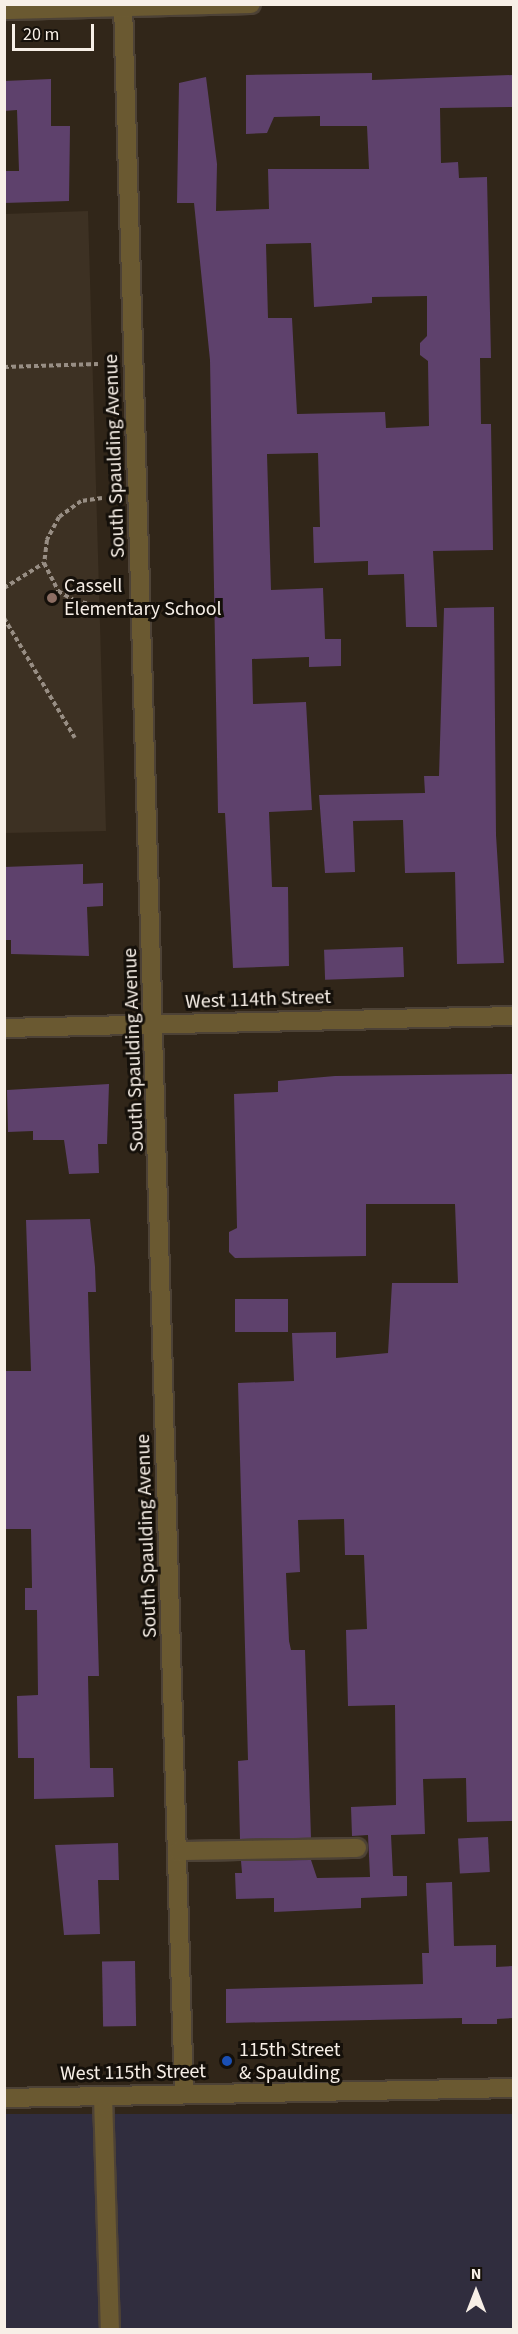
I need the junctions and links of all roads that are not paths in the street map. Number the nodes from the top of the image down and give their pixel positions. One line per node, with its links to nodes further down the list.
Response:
1 (251, 4): 2 (street)
2 (123, 6): 3 (street); 5 (street, South Spaulding Avenue)
3 (4, 10)
4 (513, 1016): 5 (street, West 114th Street)
5 (156, 1025): 6 (street, West 114th Street); 8 (street, South Spaulding Avenue)
6 (4, 1028)
7 (357, 1848): 8 (street)
8 (178, 1851): 10 (street, South Spaulding Avenue)
9 (513, 2088): 10 (street, West 115th Street)
10 (184, 2094): 11 (street, West 115th Street)
11 (103, 2096): 12 (street, West 115th Street); 13 (street)
12 (4, 2098)
13 (110, 2330)

